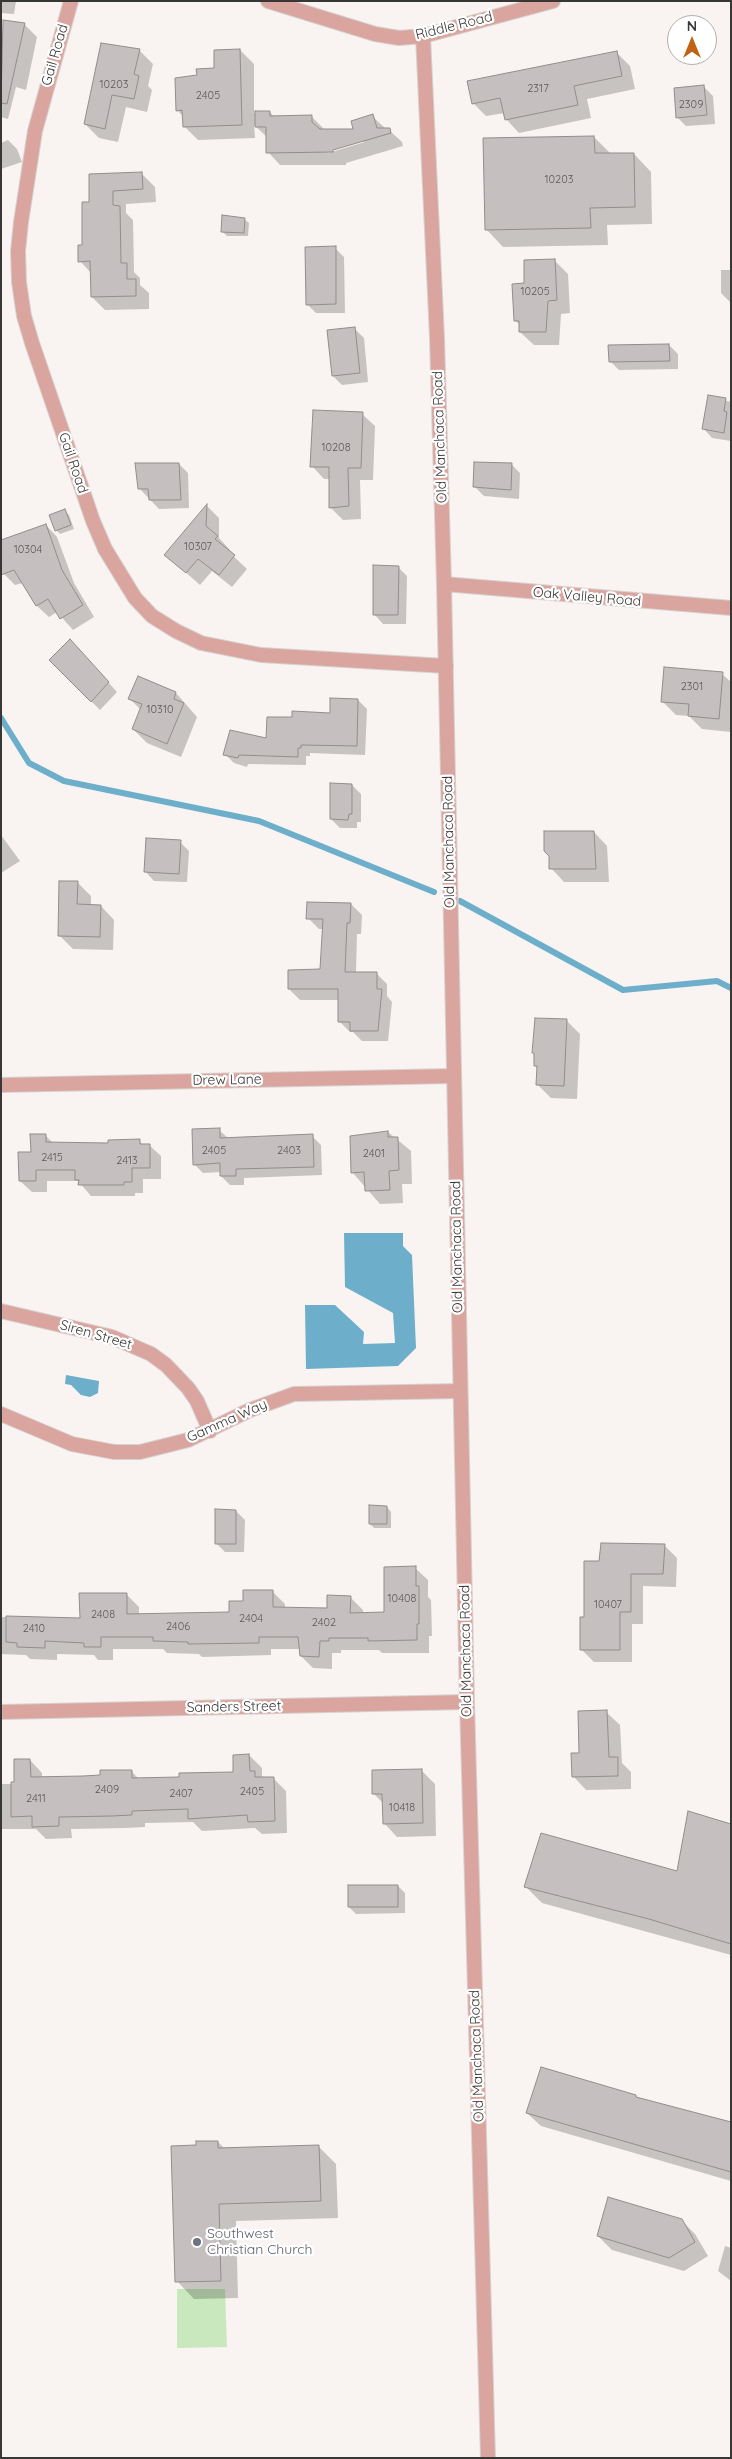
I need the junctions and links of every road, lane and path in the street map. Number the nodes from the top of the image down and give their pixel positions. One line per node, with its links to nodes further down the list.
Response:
1 (71, 1): 7 (street, Gail Road)
2 (268, 1): 4 (street, Riddle Road)
3 (553, 1): 4 (street, Riddle Road)
4 (423, 36): 5 (street, Old Manchaca Road)
5 (444, 584): 6 (street, Oak Valley Road); 7 (street, Old Manchaca Road)
6 (731, 608)
7 (446, 666): 8 (street, Old Manchaca Road)
8 (453, 1076): 9 (street, Drew Lane); 11 (street, Old Manchaca Road)
9 (1, 1085)
10 (1, 1311): 13 (street, Siren Street)
11 (460, 1391): 13 (street, Gamma Way); 14 (street, Old Manchaca Road)
12 (1, 1414): 13 (street, Gamma Way)
13 (210, 1431)
14 (467, 1702): 15 (street, Sanders Street); 16 (street, Old Manchaca Road)
15 (1, 1712)
16 (488, 2458)

